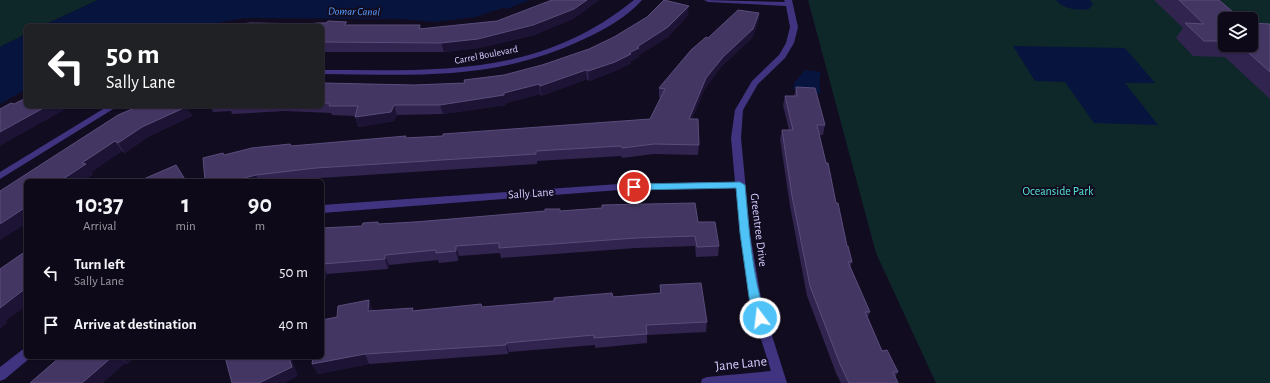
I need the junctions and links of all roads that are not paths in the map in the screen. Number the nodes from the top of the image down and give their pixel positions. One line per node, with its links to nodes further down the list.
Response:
1 (638, 0): 4 (street, Carrel Boulevard)
2 (708, 0): 3 (street)
3 (788, 2): 7 (street, Greentree Drive)
4 (324, 72)
5 (111, 108): 6 (street)
6 (0, 176)
7 (740, 185): 8 (street, Sally Lane); 11 (street, Greentree Drive)
8 (324, 209)
9 (24, 356): 10 (street)
10 (0, 374)
11 (779, 379): 12 (street, Jane Lane)
12 (707, 383)

